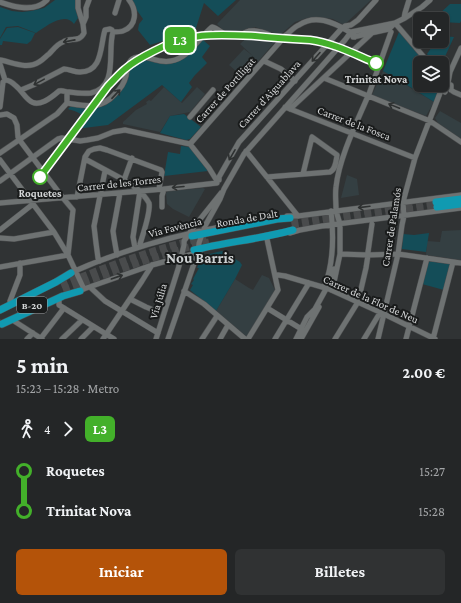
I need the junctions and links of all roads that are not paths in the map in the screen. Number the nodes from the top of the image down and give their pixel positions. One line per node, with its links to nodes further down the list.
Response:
1 (47, 0): 9 (street)
2 (78, 0): 12 (street)
3 (89, 0): 12 (street)
4 (119, 0): 10 (street)
5 (130, 0): 15 (street)
6 (376, 0): 14 (street, Carrer d'Aiguablava)
7 (409, 0): 11 (street)
8 (430, 0): 11 (street, Carrer d'Aiguablava)
9 (0, 2)
10 (115, 13)
11 (404, 18): 13 (street, Carrer d'Aiguablava)
12 (83, 19): 24 (street, one-way to 24)
13 (394, 23): 16 (street, Carrer d'Aiguablava); 18 (street, Carrer d'Aiguablava); 23 (street)
14 (344, 27): 16 (street, Carrer de Portlligat); 20 (street, Carrer de Portlligat); 30 (street, Carrer d'Aiguablava, one-way to 30)
15 (113, 32): 32 (street, one-way to 32); 35 (street)
16 (351, 32): 19 (street, Carrer de Portlligat); 21 (street, Carrer d'Aiguablava)
17 (391, 32): 37 (street)
18 (372, 33): 19 (street, Carrer d'Aiguablava); 28 (street, Carrer d'Aiguablava)
19 (355, 37): 21 (street, Carrer d'Aiguablava)
20 (282, 40): 25 (street, Carrer de Portlligat); 39 (street, one-way to 20)
21 (345, 40): 41 (street, Carrer d'Aiguablava)
22 (461, 48): 27 (street)
23 (423, 56)
24 (0, 60)
25 (264, 61): 30 (street); 49 (street, Carrer de Portlligat)
26 (0, 64): 29 (street)
27 (449, 76)
28 (324, 78): 37 (street); 41 (street, Carrer d'Aiguablava)
29 (5, 80): 32 (street); 40 (street)
30 (295, 81): 64 (street, Carrer d'Aiguablava, one-way to 64)
31 (449, 84): 34 (street)
32 (21, 90): 35 (street)
33 (213, 90): 43 (street)
34 (451, 90): 38 (street)
35 (67, 92): 39 (street)
36 (443, 92): 44 (street, Carrer de Palamós)
37 (369, 95): 44 (street, one-way to 37); 45 (street)
38 (461, 95)
39 (67, 103): 46 (street)
40 (0, 107)
41 (289, 107): 45 (street, Carrer de la Fosca); 51 (street, Carrer d'Aiguablava)
42 (0, 115): 46 (street)
43 (190, 116)
44 (430, 121): 48 (street); 55 (street, Carrer de Palamós)
45 (352, 133): 55 (street, Carrer de la Fosca); 80 (street)
46 (19, 140): 52 (street); 53 (street)
47 (90, 140): 49 (street); 50 (street); 53 (street)
48 (461, 142)
49 (190, 144): 64 (street)
50 (94, 149): 54 (street); 56 (street)
51 (246, 151): 61 (street); 65 (street, Carrer d'Aiguablava)
52 (0, 153)
53 (32, 158): 59 (street); 72 (street)
54 (132, 158): 62 (street); 66 (street)
55 (415, 158): 74 (street, Carrer de Palamós)
56 (85, 159): 58 (street); 71 (street)
57 (0, 160): 59 (street)
58 (105, 170): 62 (street); 69 (street)
59 (10, 174): 63 (street); 76 (street)
60 (303, 174): 60 (street); 61 (street)
61 (267, 177): 81 (street)
62 (124, 180): 67 (street)
63 (0, 181)
64 (218, 181): 65 (street); 66 (street, Carrer de les Torres, one-way to 66)
65 (226, 186): 83 (street, Carrer d'Aiguablava); 90 (street, Carrer d'Aiguablava)
66 (162, 189): 67 (street, Carrer de les Torres); 78 (street)
67 (140, 192): 68 (street, Carrer de les Torres); 94 (street); 97 (street)
68 (120, 193): 69 (street, Carrer de les Torres); 103 (street)
69 (100, 195): 71 (street, Carrer de les Torres); 107 (street)
70 (461, 195): 74 (street, Via Favència)
71 (77, 197): 72 (street, Carrer de les Torres)
72 (63, 198): 76 (street, Carrer de les Torres); 102 (street)
73 (461, 199): 77 (highway)
74 (403, 202): 80 (street, Via Favència, one-way to 80); 82 (street, Carrer de Palamós)
75 (0, 203): 76 (street, Carrer de les Torres)
76 (32, 203): 88 (street); 89 (street)
77 (461, 204)
78 (162, 207)
79 (461, 208): 82 (street)
80 (334, 210): 81 (street, Via Favència); 84 (street); 86 (street)
81 (298, 216): 87 (street, Via Favència)
82 (404, 216): 84 (street); 101 (street, Carrer de Palamós)
83 (210, 217): 87 (street); 91 (street, Carrer d'Aiguablava)
84 (340, 224): 86 (street); 99 (street)
85 (372, 224): 100 (street)
86 (333, 225): 93 (street); 119 (street)
87 (218, 227): 91 (street, Via Favència)
88 (0, 230)
89 (54, 232): 92 (street); 102 (street)
90 (188, 235): 91 (highway, Ronda de Dalt); 95 (street); 97 (street, Via Favència); 98 (street)
91 (206, 236): 98 (street, Carrer d'Aiguablava); 98 (highway, Ronda de Dalt)
92 (0, 238)
93 (267, 239): 98 (street); 115 (street)
94 (140, 244)
95 (184, 245): 98 (street); 104 (street, Via Júlia)
96 (336, 246): 119 (street)
97 (135, 248): 103 (street, Via Favència)
98 (197, 249): 104 (street); 121 (street, Via Júlia)
99 (340, 254): 100 (street); 119 (street)
100 (368, 254): 101 (street); 125 (street)
101 (398, 254): 105 (street); 132 (street, Carrer de Palamós)
102 (68, 255): 109 (street); 114 (street)
103 (117, 255): 107 (street, Via Favència)
104 (183, 256): 106 (street); 112 (street, Via Júlia)
105 (427, 258): 108 (street); 140 (street)
106 (170, 260): 111 (street); 112 (street)
107 (100, 261): 114 (street, Via Favència)
108 (453, 262): 110 (street); 162 (street)
109 (20, 263): 113 (street); 124 (street)
110 (461, 263)
111 (152, 265): 120 (street, one-way to 111); 131 (street)
112 (179, 266): 143 (street, Via Júlia)
113 (0, 267)
114 (74, 272): 120 (street); 124 (street, Via Favència); 129 (highway)
115 (275, 275): 116 (street, Carrer de la Flor de Neu); 128 (street)
116 (309, 283): 119 (street, Carrer de la Flor de Neu); 135 (street)
117 (62, 288): 137 (highway, B-20)
118 (91, 288): 131 (street)
119 (328, 288): 125 (street, Carrer de la Flor de Neu); 141 (street); 157 (street)
120 (82, 290): 122 (street); 137 (highway)
121 (184, 291): 133 (street); 151 (street, Via Júlia)
122 (59, 300): 127 (street); 136 (street)
123 (132, 300): 130 (street)
124 (10, 301): 126 (street, Via Favència)
125 (358, 302): 132 (street, Carrer de la Flor de Neu); 158 (street)
126 (0, 306)
127 (64, 308): 134 (street); 145 (street)
128 (267, 308): 135 (street); 154 (street)
129 (0, 310)
130 (156, 311)
131 (122, 312): 143 (street); 144 (street)
132 (384, 314): 140 (street, Carrer de la Flor de Neu); 159 (street); 160 (street, Carrer de Palamós)
133 (217, 316): 138 (street); 152 (street)
134 (82, 320): 139 (street); 147 (street)
135 (287, 320): 141 (street); 155 (street)
136 (14, 321): 137 (street); 142 (street)
137 (1, 322)
138 (228, 326): 153 (street); 154 (street)
139 (94, 327): 144 (street); 148 (street)
140 (409, 327): 161 (street); 162 (street, Carrer de la Flor de Neu)
141 (302, 329): 156 (street)
142 (33, 333): 145 (street); 146 (street)
143 (158, 333): 150 (street, Via Júlia)
144 (105, 336): 149 (street)
145 (42, 338)
146 (27, 339)
147 (62, 339)
148 (81, 339)
149 (114, 339)
150 (156, 339)
151 (168, 339)
152 (202, 339)
153 (220, 339)
154 (246, 339)
155 (275, 339)
156 (296, 339)
157 (301, 339)
158 (335, 339)
159 (364, 339)
160 (378, 339)
161 (406, 339)
162 (434, 339)

